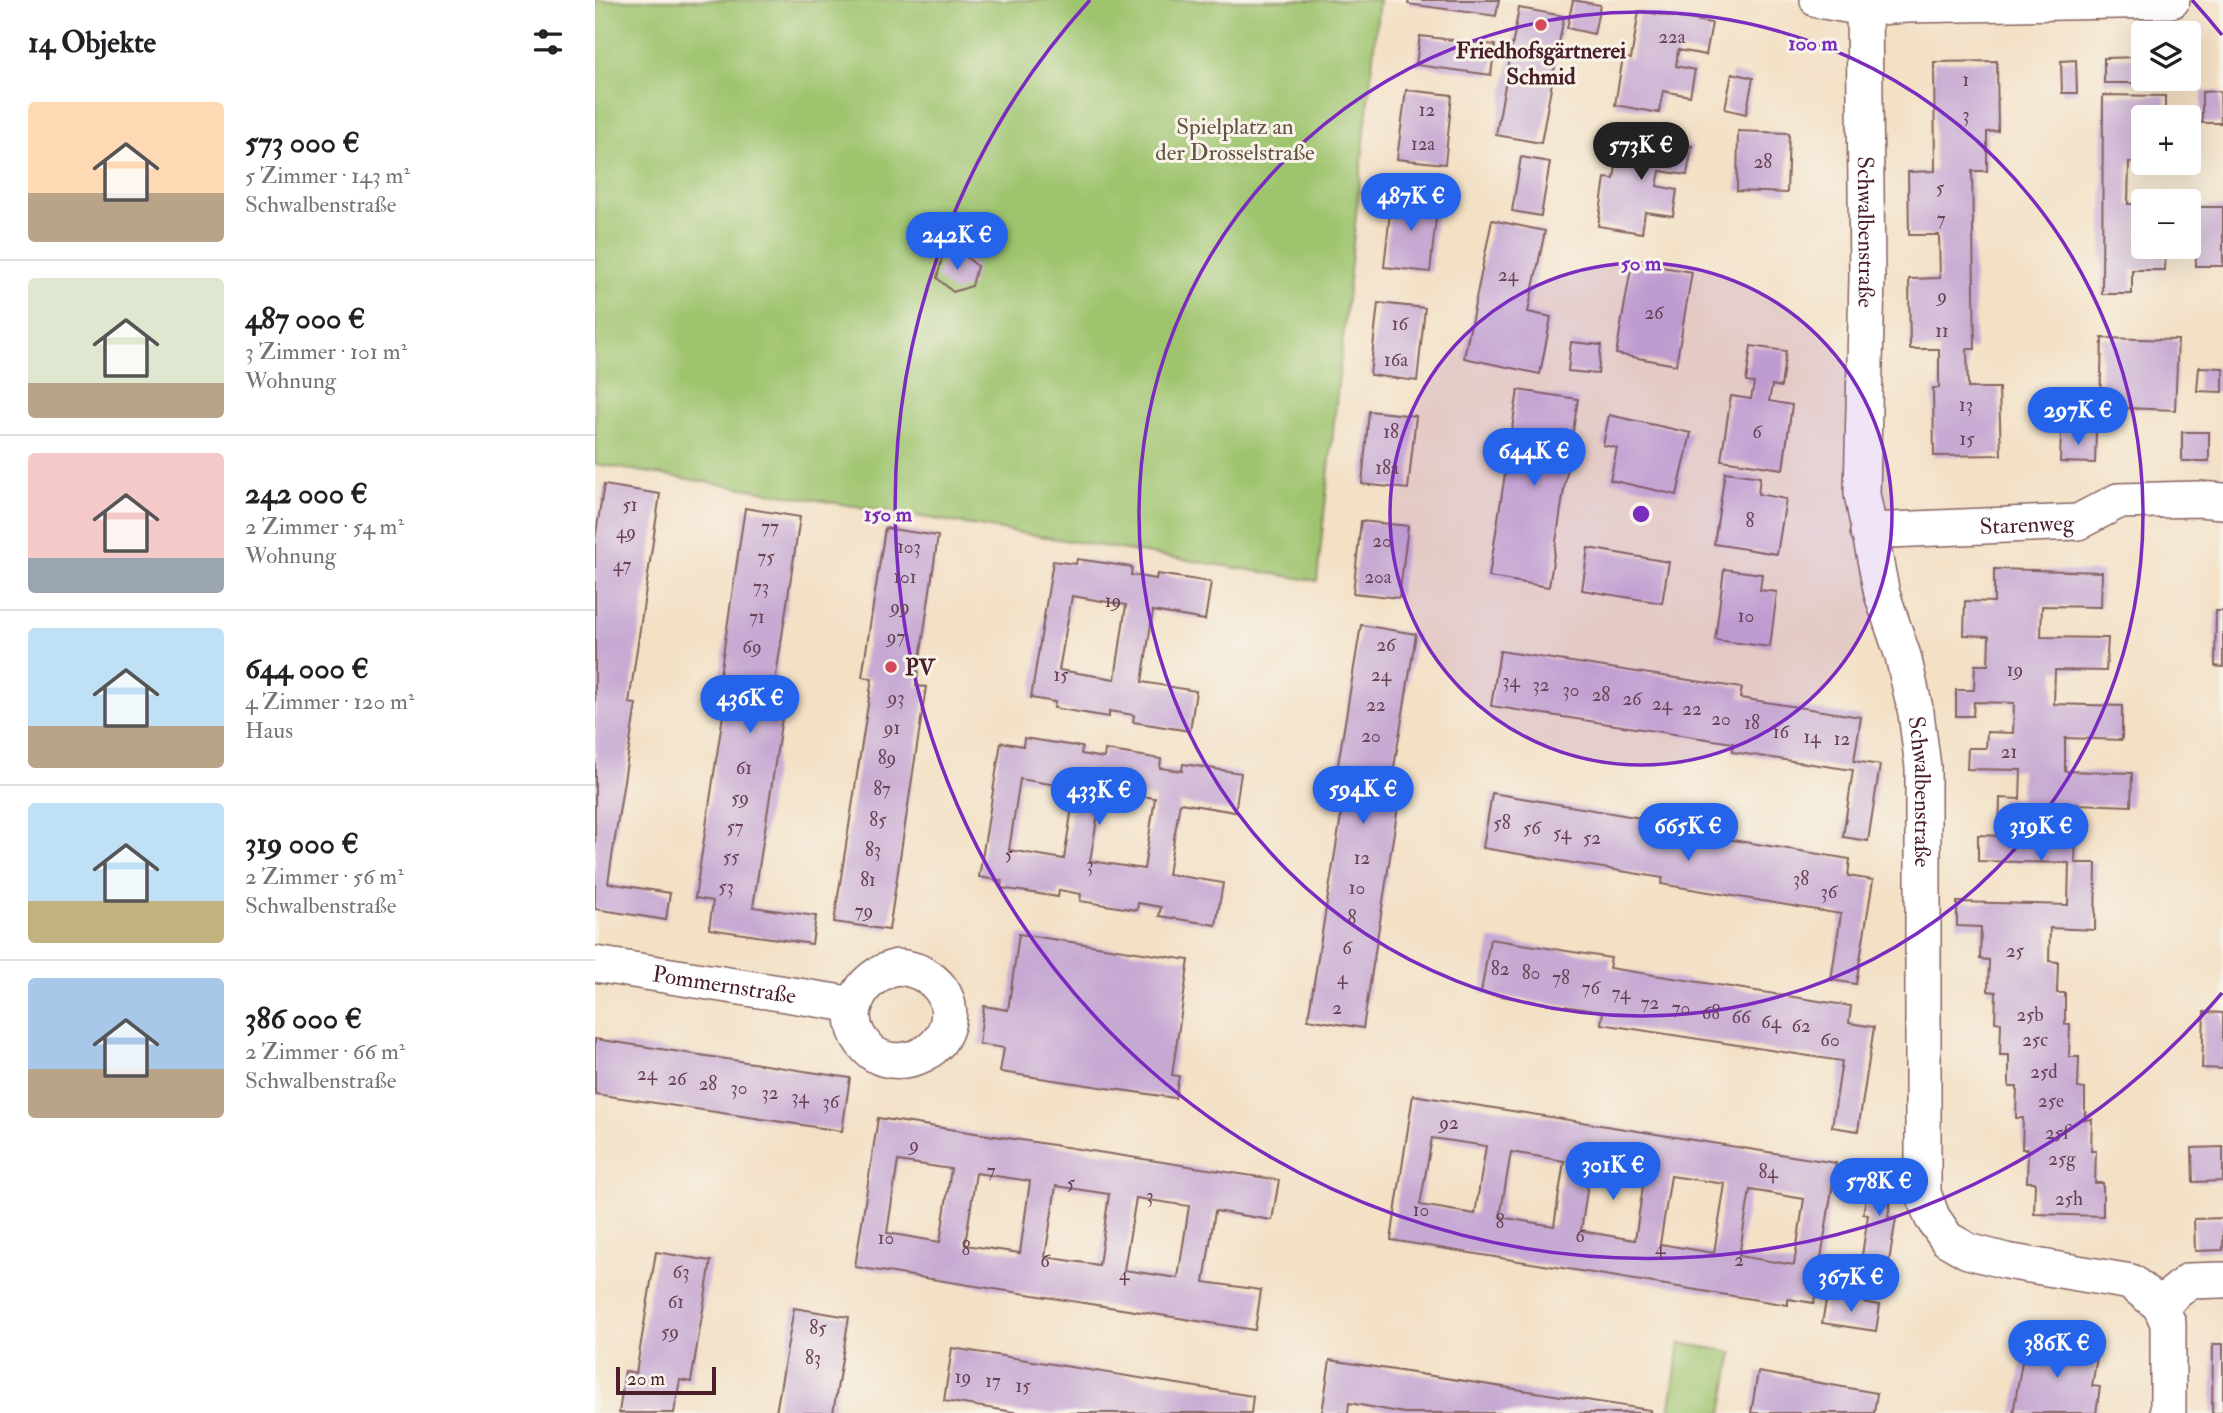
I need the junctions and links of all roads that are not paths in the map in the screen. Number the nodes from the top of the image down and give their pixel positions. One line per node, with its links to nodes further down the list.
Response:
1 (1818, 0): 4 (street)
2 (2172, 0): 3 (street)
3 (1906, 3): 4 (street)
4 (1864, 8): 6 (street, Schwalbenstraße)
5 (2223, 501): 6 (street, Starenweg)
6 (1868, 531): 10 (street, Schwalbenstraße)
7 (595, 964): 8 (street, Pommernstraße)
8 (855, 1005)
9 (2223, 1279): 10 (street)
10 (2160, 1305): 11 (street)
11 (2168, 1413)

